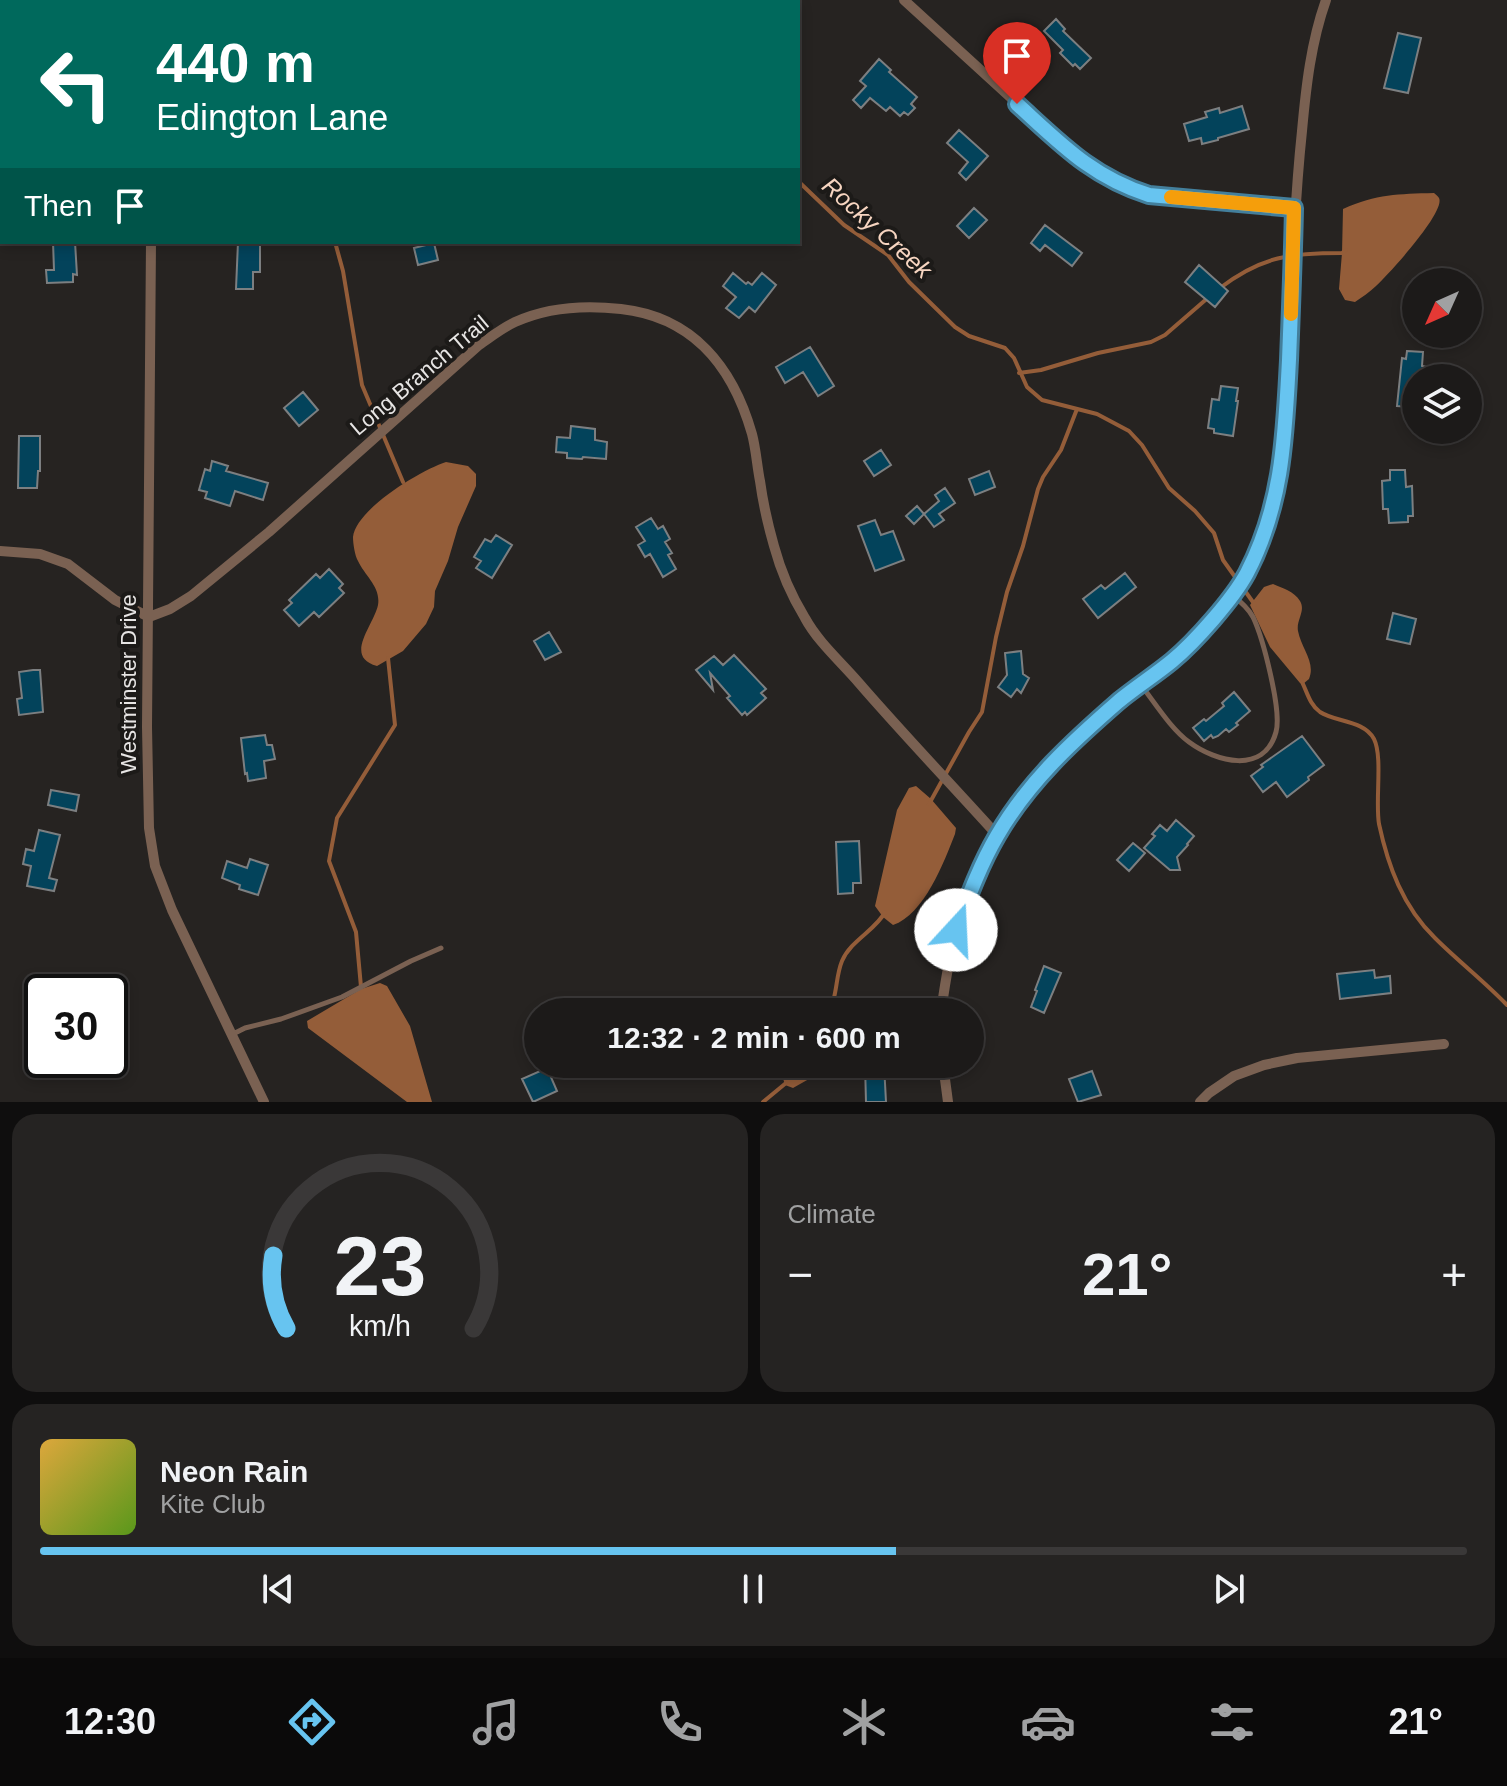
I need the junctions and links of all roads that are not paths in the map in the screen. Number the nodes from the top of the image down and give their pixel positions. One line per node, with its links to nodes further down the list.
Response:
1 (904, 0): 3 (street)
2 (1326, 0): 3 (street)
3 (1294, 208): 6 (street)
4 (151, 244): 7 (street, Westminster Drive)
5 (0, 551): 7 (street)
6 (1232, 595): 8 (street); 8 (lane)
7 (149, 617): 9 (street, Long Branch Trail); 12 (street, Westminster Drive)
8 (1140, 685): 9 (street)
9 (997, 835): 11 (street)
10 (441, 948): 12 (lane)
11 (943, 998)
12 (233, 1034): 15 (street, Westminster Drive)
13 (1444, 1044): 17 (street)
14 (945, 1078): 16 (street)
15 (264, 1102)
16 (948, 1102)
17 (1200, 1102)

